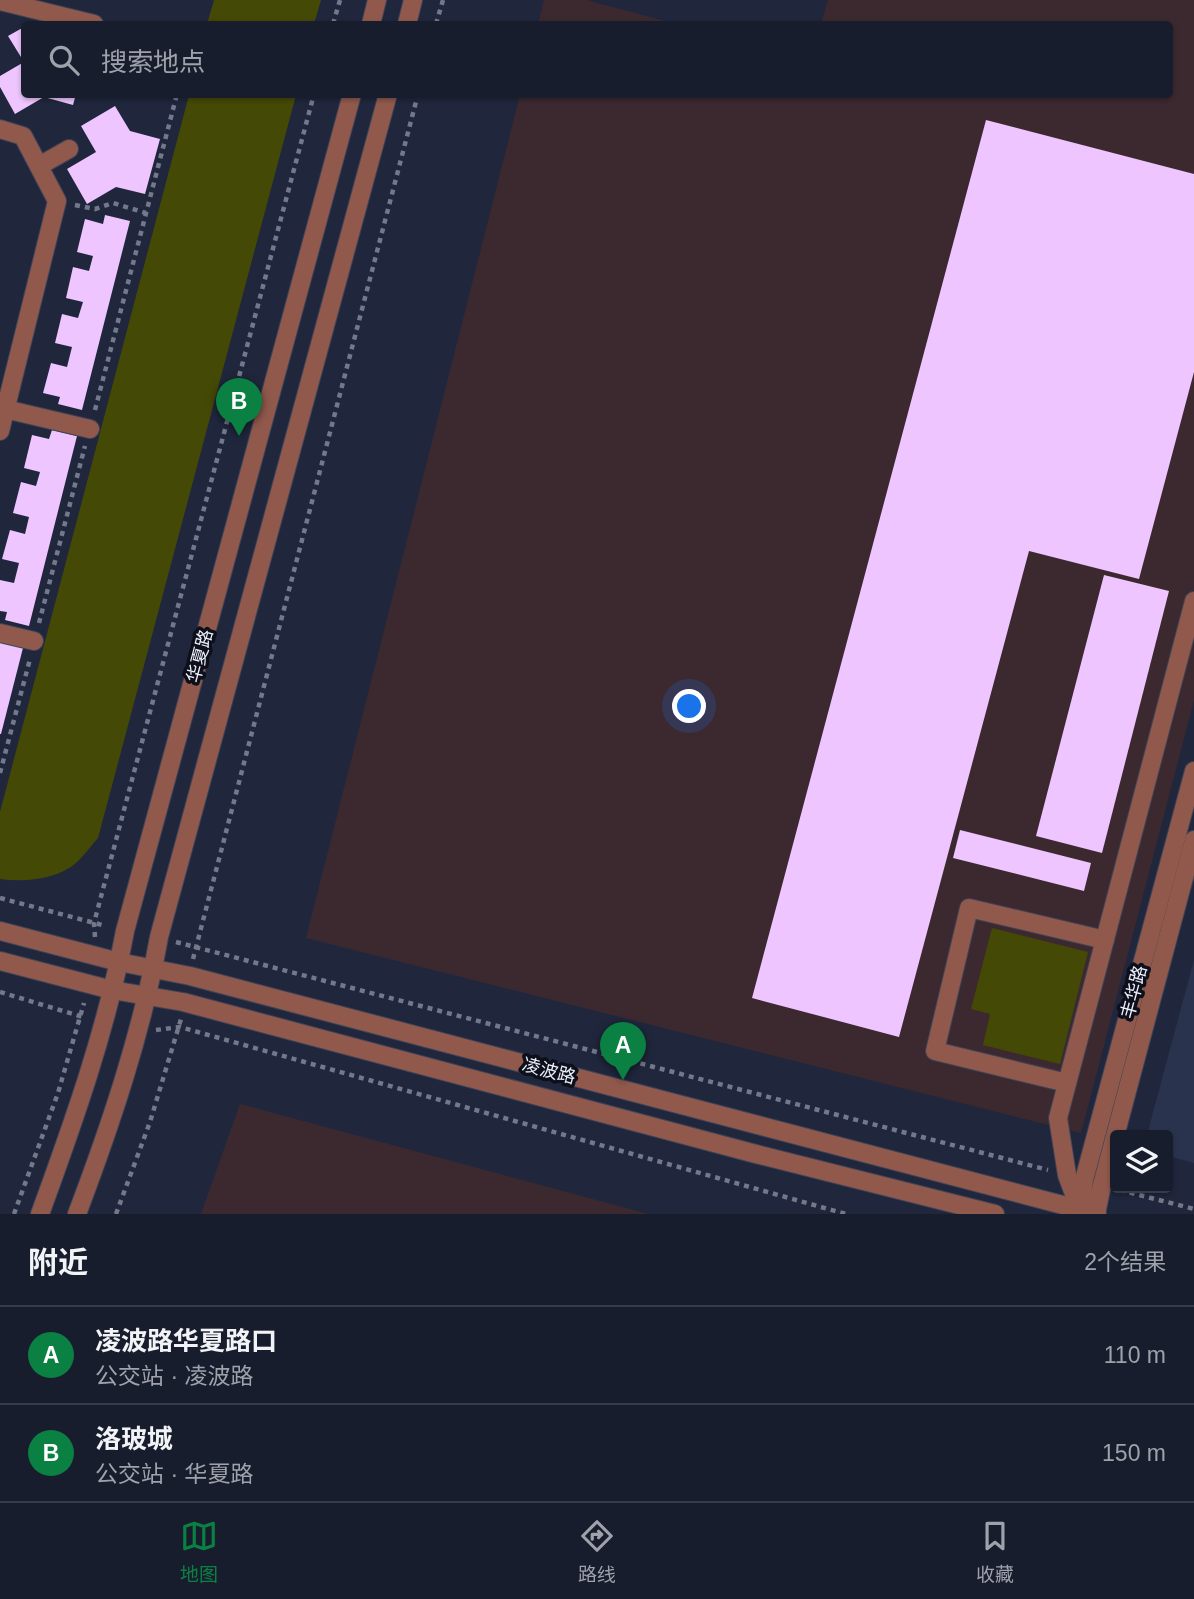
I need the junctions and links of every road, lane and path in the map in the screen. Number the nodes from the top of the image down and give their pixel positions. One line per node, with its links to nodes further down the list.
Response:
1 (340, 0): 7 (path)
2 (377, 0): 8 (street)
3 (413, 0): 9 (street)
4 (443, 0): 10 (path)
5 (0, 1): 6 (street)
6 (82, 21)
7 (334, 21)
8 (371, 21)
9 (408, 21)
10 (437, 21)
11 (313, 98): 29 (path)
12 (351, 98): 31 (street, 华夏路)
13 (387, 98): 32 (street, 华夏路)
14 (417, 98): 34 (path)
15 (0, 129): 17 (street)
16 (69, 149): 17 (street)
17 (39, 166): 18 (street)
18 (57, 201): 19 (path); 20 (street)
19 (146, 213)
20 (5, 410): 21 (street); 22 (street)
21 (90, 429)
22 (0, 431)
23 (1194, 601): 33 (street)
24 (0, 633): 25 (street)
25 (34, 641)
26 (1194, 771): 53 (street, 丰华路)
27 (1194, 840): 51 (street, 丰华路)
28 (0, 898): 29 (path)
29 (94, 923): 31 (path); 35 (path)
30 (0, 931): 35 (street, 凌波路)
31 (125, 931): 37 (street, 华夏路)
32 (159, 937): 34 (path); 38 (street, 华夏路)
33 (1105, 940): 49 (street); 49 (street)
34 (196, 947): 39 (path); 50 (path)
35 (97, 955): 37 (street, 凌波路)
36 (0, 961): 40 (street, 凌波路)
37 (119, 962): 38 (street, 凌波路); 41 (street, 华夏路)
38 (153, 967): 39 (street, 凌波路); 43 (street, 华夏路)
39 (190, 976): 53 (street, 凌波路)
40 (89, 984): 41 (street, 凌波路); 45 (path)
41 (112, 990): 43 (street, 凌波路); 46 (street, 华夏路)
42 (0, 992): 45 (path)
43 (145, 995): 44 (street, 凌波路); 48 (street, 华夏路)
44 (183, 1002): 47 (path); 59 (street, 凌波路)
45 (80, 1016): 46 (path); 54 (path)
46 (103, 1023): 55 (street, 华夏路)
47 (180, 1027): 48 (path); 57 (path); 58 (path)
48 (137, 1031): 56 (street, 华夏路)
49 (1067, 1083): 50 (street)
50 (1067, 1175): 53 (street)
51 (1102, 1185): 52 (path); 53 (street, 丰华路)
52 (1194, 1209)
53 (1090, 1213)
54 (14, 1214)
55 (40, 1214)
56 (78, 1214)
57 (116, 1214)
58 (846, 1214)
59 (995, 1214)

